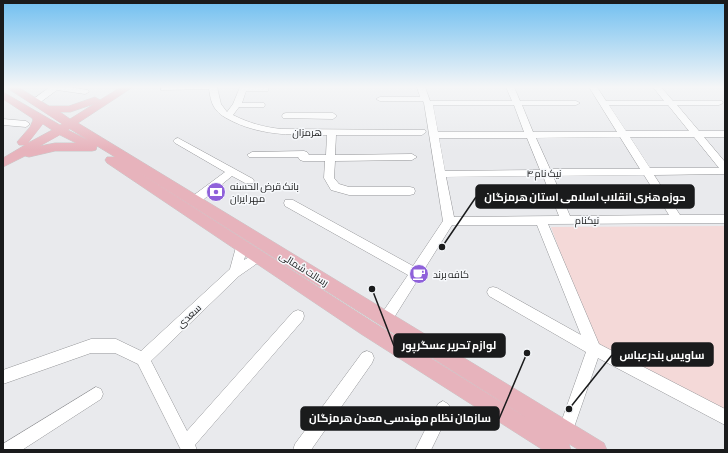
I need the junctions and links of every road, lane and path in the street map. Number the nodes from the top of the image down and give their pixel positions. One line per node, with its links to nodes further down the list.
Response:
1 (29, 108): 13 (main road, رسالت شمالی)
2 (32, 108): 13 (main road, رسالت شمالی)
3 (39, 108): 13 (street)
4 (74, 108): 13 (main road)
5 (88, 108): 21 (main road)
6 (95, 108): 30 (main road)
7 (219, 108): 15 (street)
8 (233, 108): 15 (street)
9 (428, 108): 29 (street)
10 (519, 108): 28 (street)
11 (606, 108): 25 (street)
12 (674, 108): 26 (street)
13 (36, 112): 20 (street); 21 (main road, رسالت شمالی); 32 (main road)
14 (3, 114): 19 (street)
15 (225, 114): 23 (street, هرمزان)
16 (286, 116): 17 (street)
17 (313, 116): 18 (street); 23 (street)
18 (333, 116)
19 (3, 118)
20 (3, 122)
21 (61, 124): 30 (main road, رسالت شمالی); 32 (main road); 35 (main road)
22 (422, 132): 24 (street, هرمزان)
23 (313, 133): 24 (street, هرمزان)
24 (332, 133): 36 (street)
25 (623, 134): 26 (street); 28 (street); 41 (street)
26 (696, 134): 27 (street); 39 (street)
27 (725, 134)
28 (530, 135): 29 (street); 42 (street)
29 (434, 136): 43 (street)
30 (90, 141): 35 (main road); 47 (main road, رسالت شمالی)
31 (178, 141): 40 (street)
32 (22, 142): 33 (main road)
33 (3, 153)
34 (252, 155): 36 (street)
35 (15, 156): 38 (main road)
36 (330, 157): 37 (street); 45 (street)
37 (412, 157)
38 (3, 162)
39 (725, 170): 41 (street, نیک نام ۴)
40 (232, 171): 44 (street); 47 (street)
41 (648, 172): 42 (street, نیک نام ۴); 48 (street)
42 (546, 173): 43 (street, نیک نام ۴); 51 (street)
43 (441, 174): 52 (street)
44 (249, 181)
45 (410, 191)
46 (289, 203): 56 (street)
47 (189, 204): 53 (main road, رسالت شمالی); 59 (main road, رسالت شمالی)
48 (678, 219): 49 (street, نیکنام); 51 (street, نیکنام)
49 (725, 219)
50 (541, 220): 51 (street, نیکنام); 52 (street, نیکنام); 60 (street)
51 (566, 220)
52 (449, 221): 56 (street)
53 (242, 247): 54 (main road, رسالت شمالی); 55 (street)
54 (258, 257): 55 (street, سعدی); 73 (main road, رسالت شمالی)
55 (235, 272): 62 (street, سعدی)
56 (415, 273): 59 (street)
57 (493, 292): 60 (street)
58 (298, 316): 69 (street)
59 (385, 320): 68 (main road, رسالت شمالی)
60 (594, 349): 67 (street); 68 (street)
61 (367, 358): 71 (street)
62 (143, 359): 63 (street); 69 (street)
63 (9, 375): 64 (street)
64 (3, 384)
65 (96, 394): 70 (street)
66 (443, 409): 72 (street)
67 (725, 417)
68 (566, 431): 74 (main road, رسالت شمالی)
69 (188, 447)
70 (8, 450)
71 (301, 450)
72 (423, 450)
73 (561, 450)
74 (597, 450)

